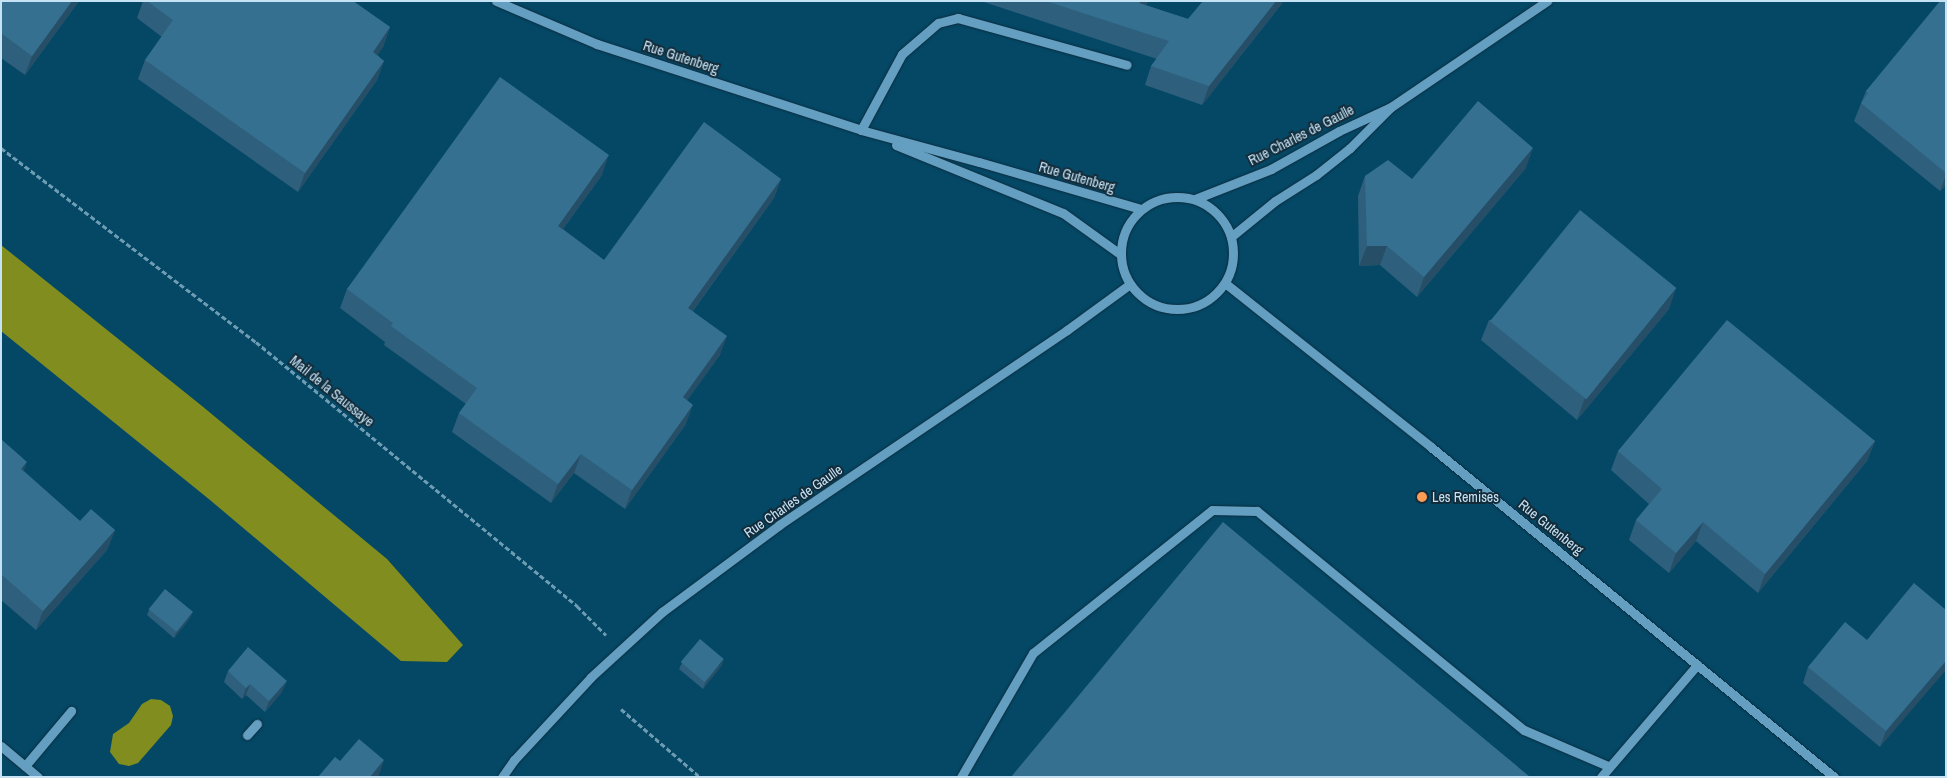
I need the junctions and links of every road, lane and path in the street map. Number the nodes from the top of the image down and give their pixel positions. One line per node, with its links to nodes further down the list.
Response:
1 (496, 1): 5 (street, Rue Gutenberg)
2 (1547, 1): 4 (street, Rue Charles de Gaulle)
3 (1127, 65): 5 (street)
4 (1391, 107): 7 (street, Rue Charles de Gaulle); 9 (street, Rue Charles de Gaulle)
5 (861, 130): 8 (street, Rue Gutenberg); 10 (street, Rue Gutenberg)
6 (1, 148): 13 (path, Mail de la Saussaye)
7 (1195, 200): 8 (street); 9 (street)
8 (1141, 210): 10 (street)
9 (1232, 236): 11 (street)
10 (1120, 254): 12 (street)
11 (1225, 282): 12 (street); 14 (street, Rue Gutenberg)
12 (1130, 284): 23 (street, Rue Charles de Gaulle)
13 (602, 642)
14 (1697, 665): 21 (street); 27 (street, Rue Gutenberg)
15 (621, 709): 24 (path)
16 (70, 711): 20 (street)
17 (257, 724): 18 (street)
18 (247, 735)
19 (1, 746): 20 (street)
20 (25, 766): 22 (street)
21 (1608, 766): 25 (street); 26 (street)
22 (38, 777)
23 (502, 777)
24 (700, 777)
25 (961, 777)
26 (1600, 777)
27 (1834, 777)

